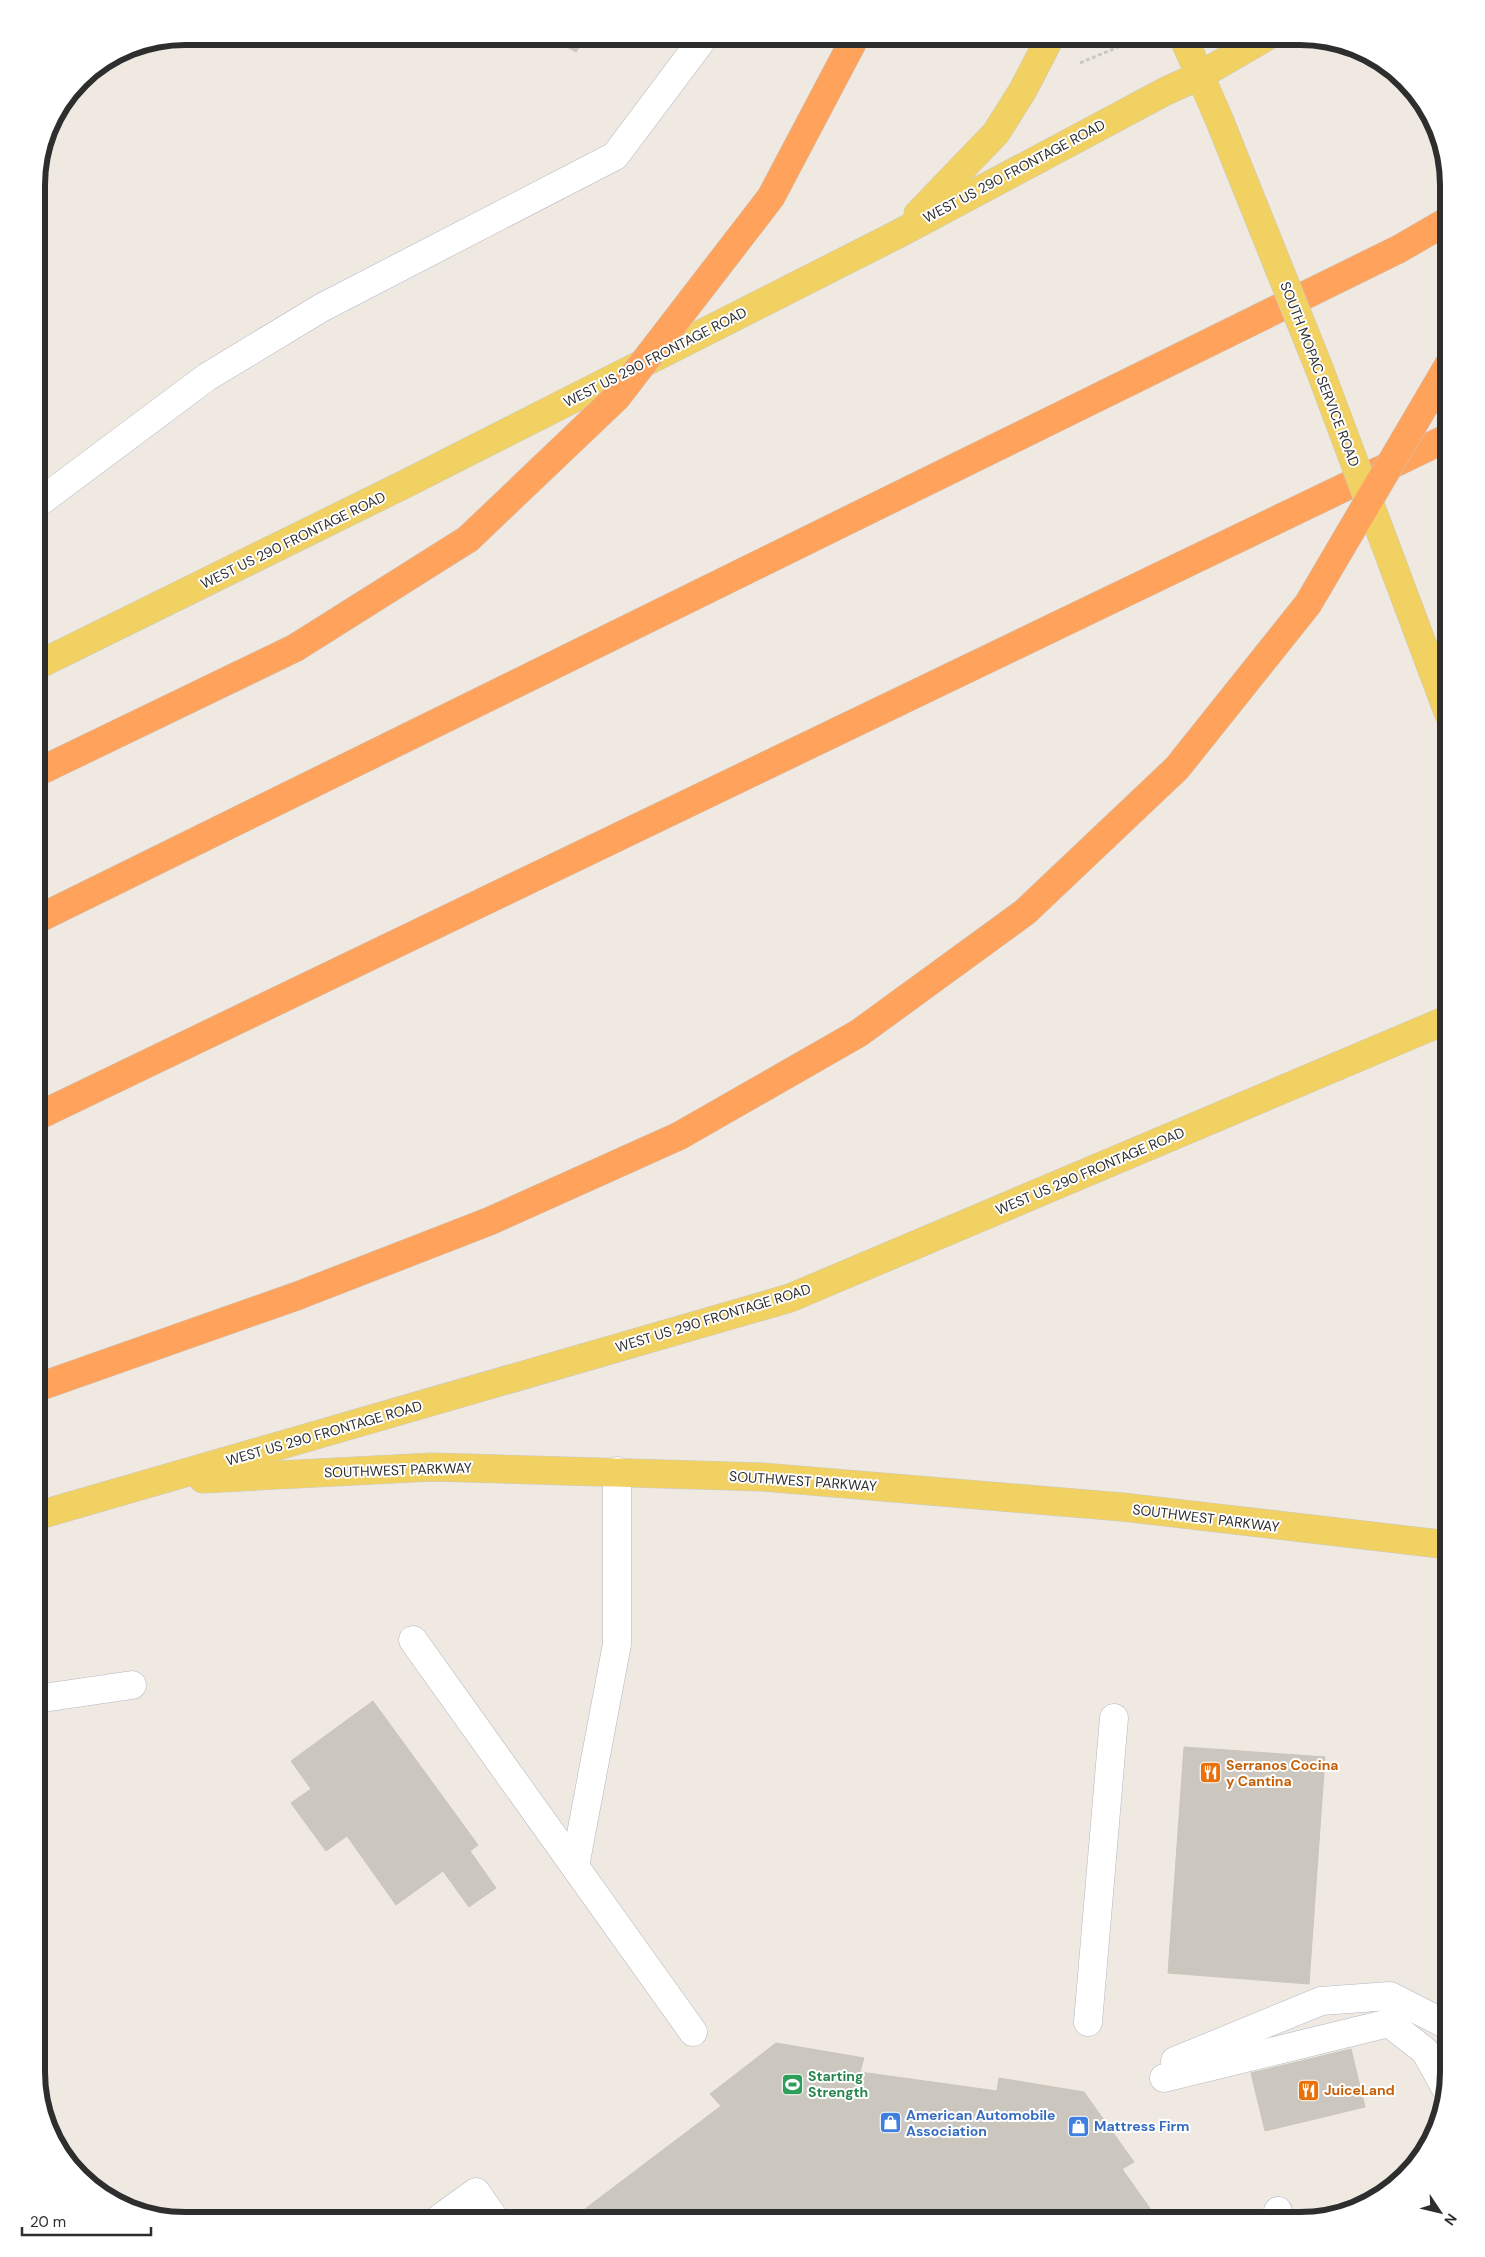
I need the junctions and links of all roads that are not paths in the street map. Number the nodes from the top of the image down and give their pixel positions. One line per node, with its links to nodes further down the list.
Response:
1 (698, 45): 11 (lane)
2 (851, 45): 14 (highway, bridge)
3 (1046, 45): 8 (main road)
4 (1187, 45): 6 (main road, SOUTH MOPAC SERVICE ROAD)
5 (1251, 45): 6 (main road, WEST US 290 FRONTAGE ROAD)
6 (1199, 76): 8 (main road, WEST US 290 FRONTAGE ROAD); 13 (main road, SOUTH MOPAC SERVICE ROAD, bridge)
7 (1440, 225): 15 (highway)
8 (900, 233): 12 (main road, WEST US 290 FRONTAGE ROAD)
9 (1440, 379): 18 (highway, bridge)
10 (1440, 441): 17 (highway)
11 (45, 497)
12 (45, 662)
13 (1440, 692)
14 (45, 769)
15 (45, 916)
16 (1440, 1023): 20 (main road, WEST US 290 FRONTAGE ROAD)
17 (45, 1113)
18 (45, 1385)
19 (617, 1471): 20 (main road, SOUTHWEST PARKWAY); 22 (main road, SOUTHWEST PARKWAY); 29 (lane)
20 (154, 1482): 21 (main road, WEST US 290 FRONTAGE ROAD)
21 (45, 1513)
22 (1418, 1543): 23 (main road, SOUTHWEST PARKWAY); 24 (main road)
23 (1440, 1544)
24 (1440, 1556)
25 (413, 1640): 29 (lane)
26 (132, 1685): 27 (lane)
27 (45, 1698)
28 (1114, 1718): 31 (lane)
29 (575, 1866): 32 (lane)
30 (1440, 2021): 33 (lane)
31 (1088, 2022)
32 (693, 2032)
33 (1440, 2077)
34 (447, 2212): 35 (lane)
35 (490, 2212)

